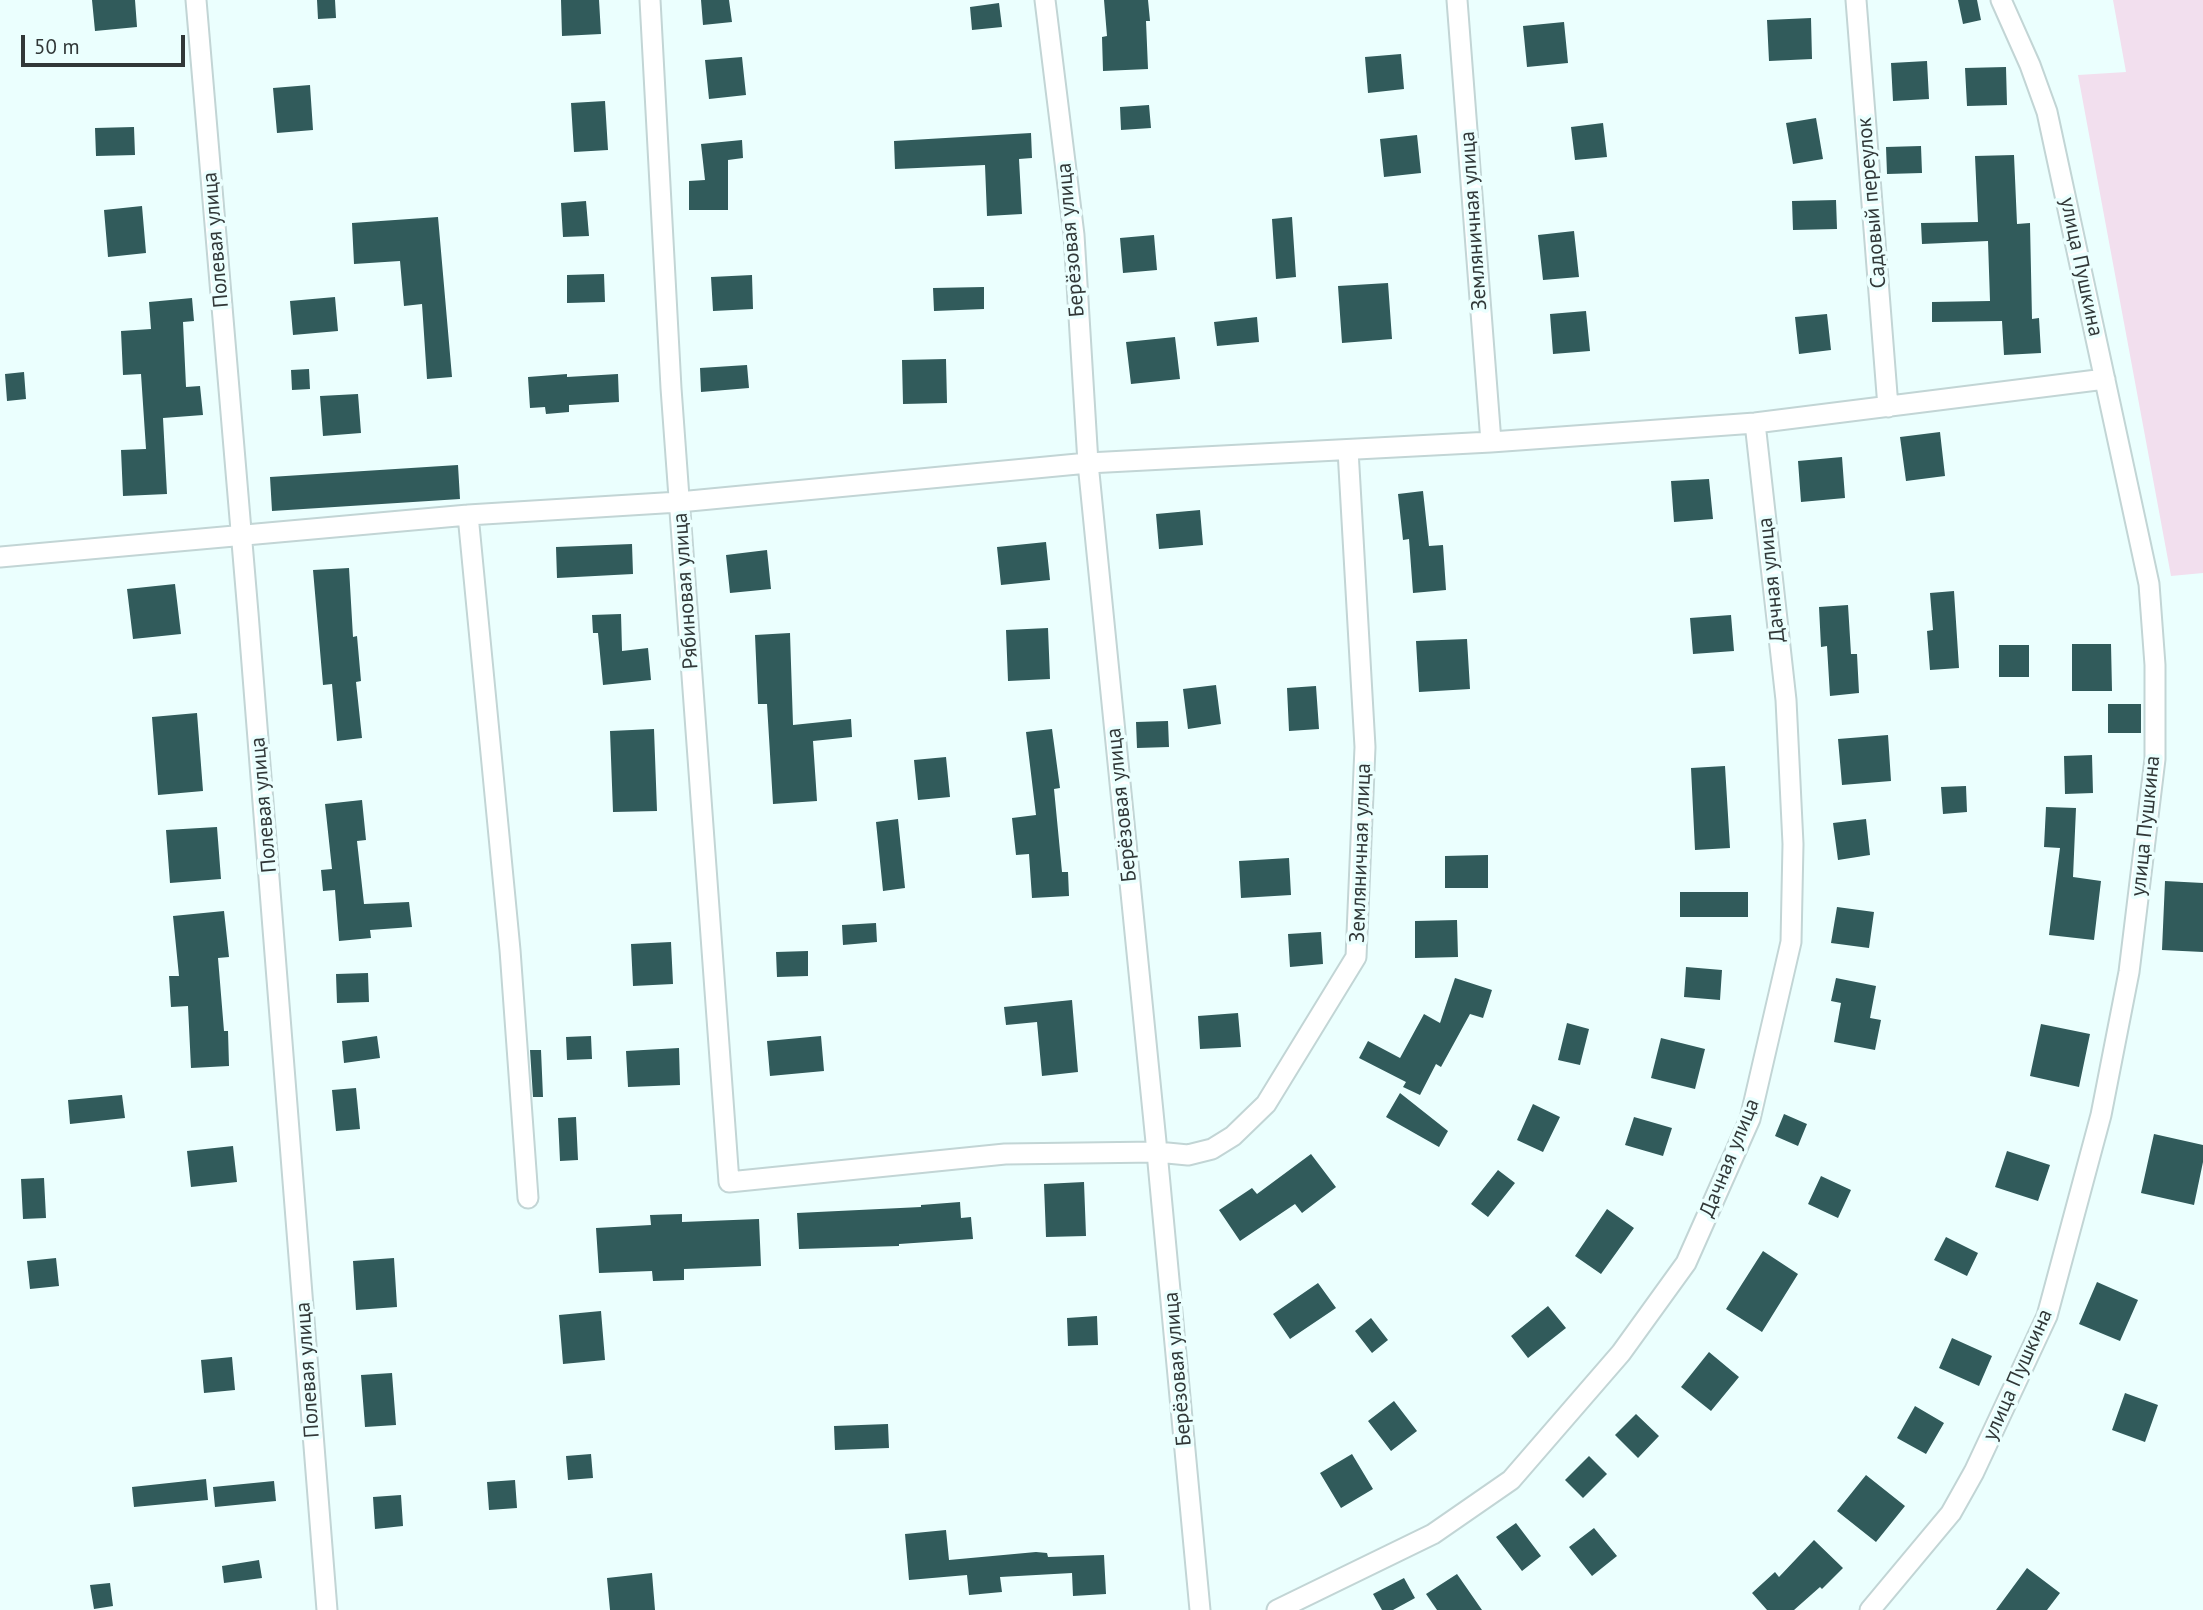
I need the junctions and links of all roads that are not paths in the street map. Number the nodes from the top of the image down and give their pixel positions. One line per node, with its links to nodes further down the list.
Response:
1 (196, 0): 15 (street, Полевая улица)
2 (650, 0): 13 (street, Рябиновая улица)
3 (1045, 0): 12 (street, Берёзовая улица)
4 (1457, 0): 10 (street, Земляничная улица)
5 (1856, 0): 8 (street, Садовый переулок)
6 (2001, 0): 7 (street, улица Пушкина)
7 (2105, 379): 8 (street); 23 (street, улица Пушкина)
8 (1888, 407): 9 (street)
9 (1755, 423): 10 (street); 22 (street, Дачная улица)
10 (1491, 442): 11 (street)
11 (1348, 450): 12 (street); 17 (street, Земляничная улица)
12 (1088, 463): 13 (street); 17 (street, Берёзовая улица)
13 (679, 502): 14 (street); 18 (street, Рябиновая улица)
14 (468, 515): 15 (street); 19 (street)
15 (240, 536): 16 (street); 20 (street, Полевая улица)
16 (0, 557)
17 (1157, 1152): 18 (street, Земляничная улица); 21 (street, Берёзовая улица)
18 (729, 1182)
19 (528, 1198)
20 (327, 1610)
21 (1200, 1610)
22 (1277, 1610)
23 (1870, 1610)

